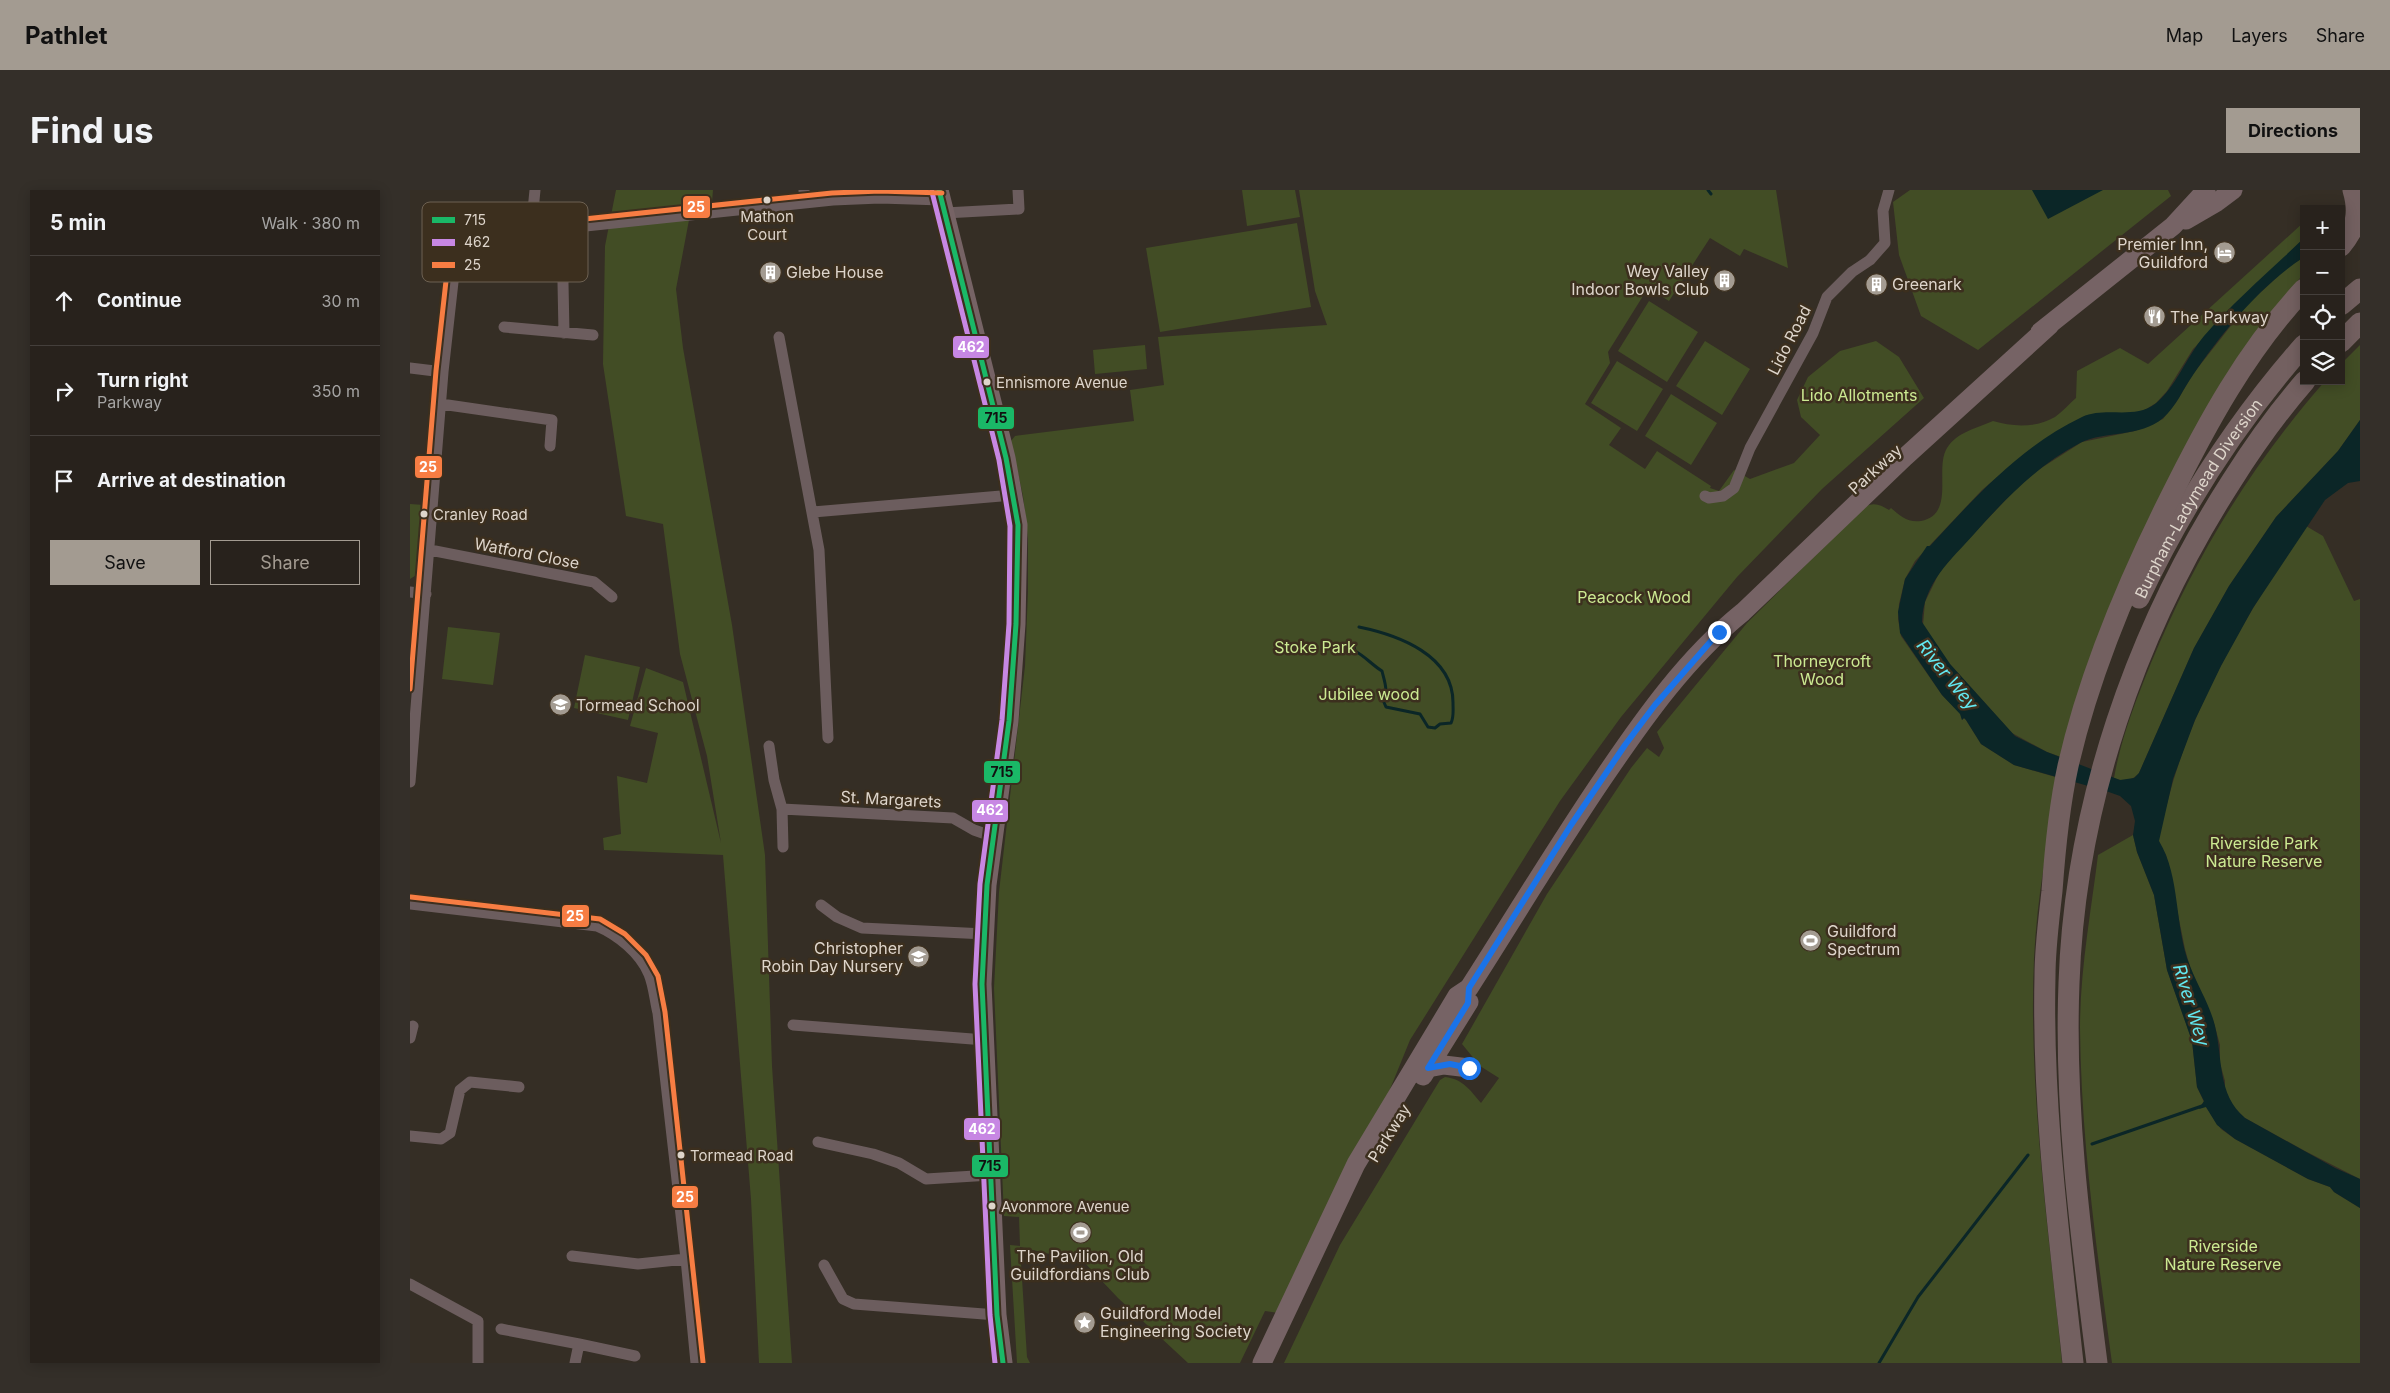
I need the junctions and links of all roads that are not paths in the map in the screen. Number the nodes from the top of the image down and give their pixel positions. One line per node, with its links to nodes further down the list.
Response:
1 (804, 190): 10 (street)
2 (1018, 190): 9 (street)
3 (1889, 190): 34 (street, Lido Road)
4 (2214, 190): 7 (main road, Parkway)
5 (2233, 190): 12 (main road, Parkway)
6 (841, 195): 9 (street); 10 (street)
7 (2201, 195): 12 (main road, Parkway)
8 (2357, 195): 14 (highway)
9 (942, 201): 33 (main road)
10 (806, 203): 11 (street)
11 (588, 226)
12 (2173, 226): 50 (main road, Parkway)
13 (2360, 237): 15 (highway)
14 (2345, 241)
15 (2344, 250)
16 (453, 282): 29 (street)
17 (563, 282): 23 (street)
18 (2360, 289): 20 (highway)
19 (2300, 294): 41 (highway)
20 (2345, 302)
21 (2360, 323): 26 (highway)
22 (504, 327): 23 (street)
23 (564, 333): 24 (street)
24 (593, 335)
25 (779, 337): 35 (street)
26 (2343, 340)
27 (2300, 350): 41 (highway, Burpham-Ladymead Diversion)
28 (410, 368): 29 (street)
29 (442, 372): 31 (street)
30 (2302, 385): 76 (highway, Burpham-Ladymead Diversion)
31 (442, 404): 32 (street); 36 (street)
32 (550, 446)
33 (1013, 495): 35 (street); 45 (main road)
34 (1705, 496)
35 (812, 512): 40 (street)
36 (430, 550): 38 (street); 39 (street, Watford Close)
37 (410, 592): 38 (street)
38 (426, 594): 43 (street)
39 (612, 597)
40 (828, 738)
41 (2080, 741): 75 (highway)
42 (769, 746): 44 (street)
43 (410, 782)
44 (782, 809): 45 (street, St. Margarets); 46 (street)
45 (994, 837): 49 (main road)
46 (783, 847)
47 (410, 904): 62 (street)
48 (820, 905): 49 (street)
49 (985, 934): 54 (main road)
50 (1469, 988): 55 (main road, Parkway); 64 (main road, Parkway)
51 (793, 1025): 54 (street)
52 (413, 1026): 53 (street)
53 (410, 1038)
54 (985, 1040): 60 (main road)
55 (1428, 1068): 56 (main road); 64 (main road, Parkway)
56 (1469, 1068)
57 (519, 1087): 58 (street)
58 (410, 1136)
59 (818, 1142): 60 (street)
60 (991, 1175): 66 (main road)
61 (572, 1256): 62 (street)
62 (686, 1259): 72 (street)
63 (824, 1264): 66 (street)
64 (1303, 1277): 74 (main road, Parkway)
65 (410, 1284): 70 (street)
66 (997, 1315): 73 (main road)
67 (501, 1329): 68 (street)
68 (579, 1344): 69 (street); 71 (street)
69 (635, 1356)
70 (478, 1363)
71 (575, 1363)
72 (696, 1363)
73 (1003, 1363)
74 (1262, 1363)
75 (2074, 1363)
76 (2097, 1363)

